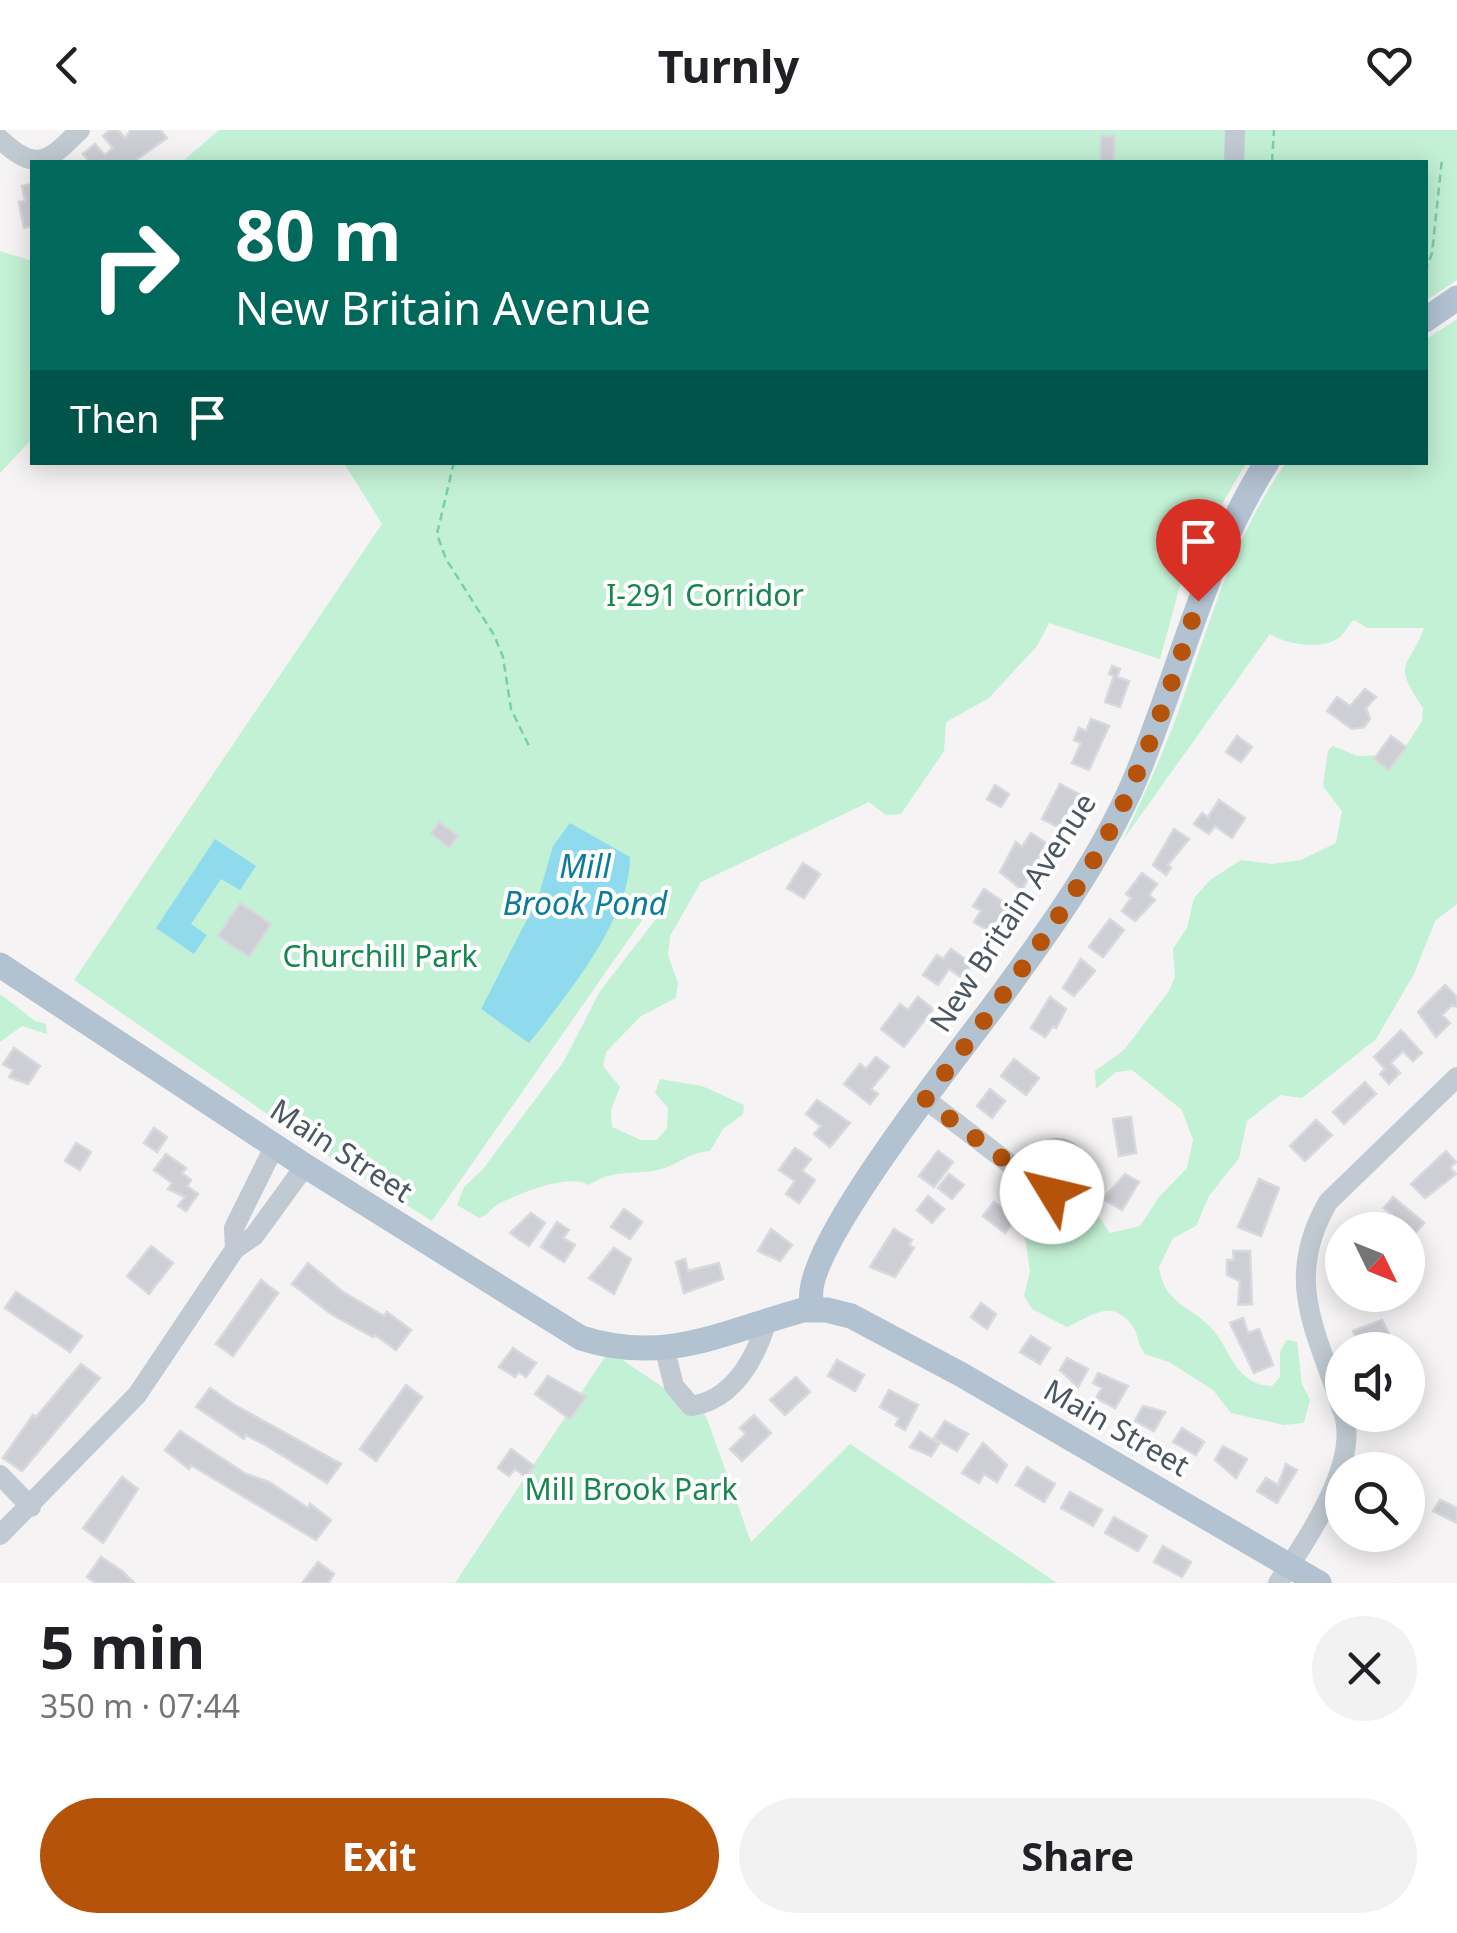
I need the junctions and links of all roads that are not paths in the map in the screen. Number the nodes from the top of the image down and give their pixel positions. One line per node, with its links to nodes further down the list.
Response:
1 (80, 130): 4 (street)
2 (1235, 130): 5 (street)
3 (0, 139): 6 (street)
4 (40, 160)
5 (1234, 160)
6 (30, 161)
7 (1457, 298): 8 (main road)
8 (1428, 318)
9 (1265, 465): 12 (main road, New Britain Avenue)
10 (0, 965): 13 (main road, Main Street)
11 (1457, 1077): 20 (street)
12 (925, 1100): 15 (street); 17 (main road, New Britain Avenue)
13 (275, 1146): 14 (main road, Main Street); 16 (street)
14 (305, 1166): 16 (street); 19 (main road, Main Street)
15 (1034, 1171)
16 (234, 1249): 23 (street)
17 (814, 1308): 18 (main road, Main Street); 25 (main road, Main Street)
18 (767, 1322): 19 (main road, Main Street); 19 (street)
19 (665, 1350)
20 (1325, 1361)
21 (1344, 1432): 25 (street)
22 (0, 1475): 23 (street)
23 (31, 1507): 24 (street)
24 (0, 1536)
25 (1284, 1574): 26 (main road, Main Street)
26 (1319, 1583)

